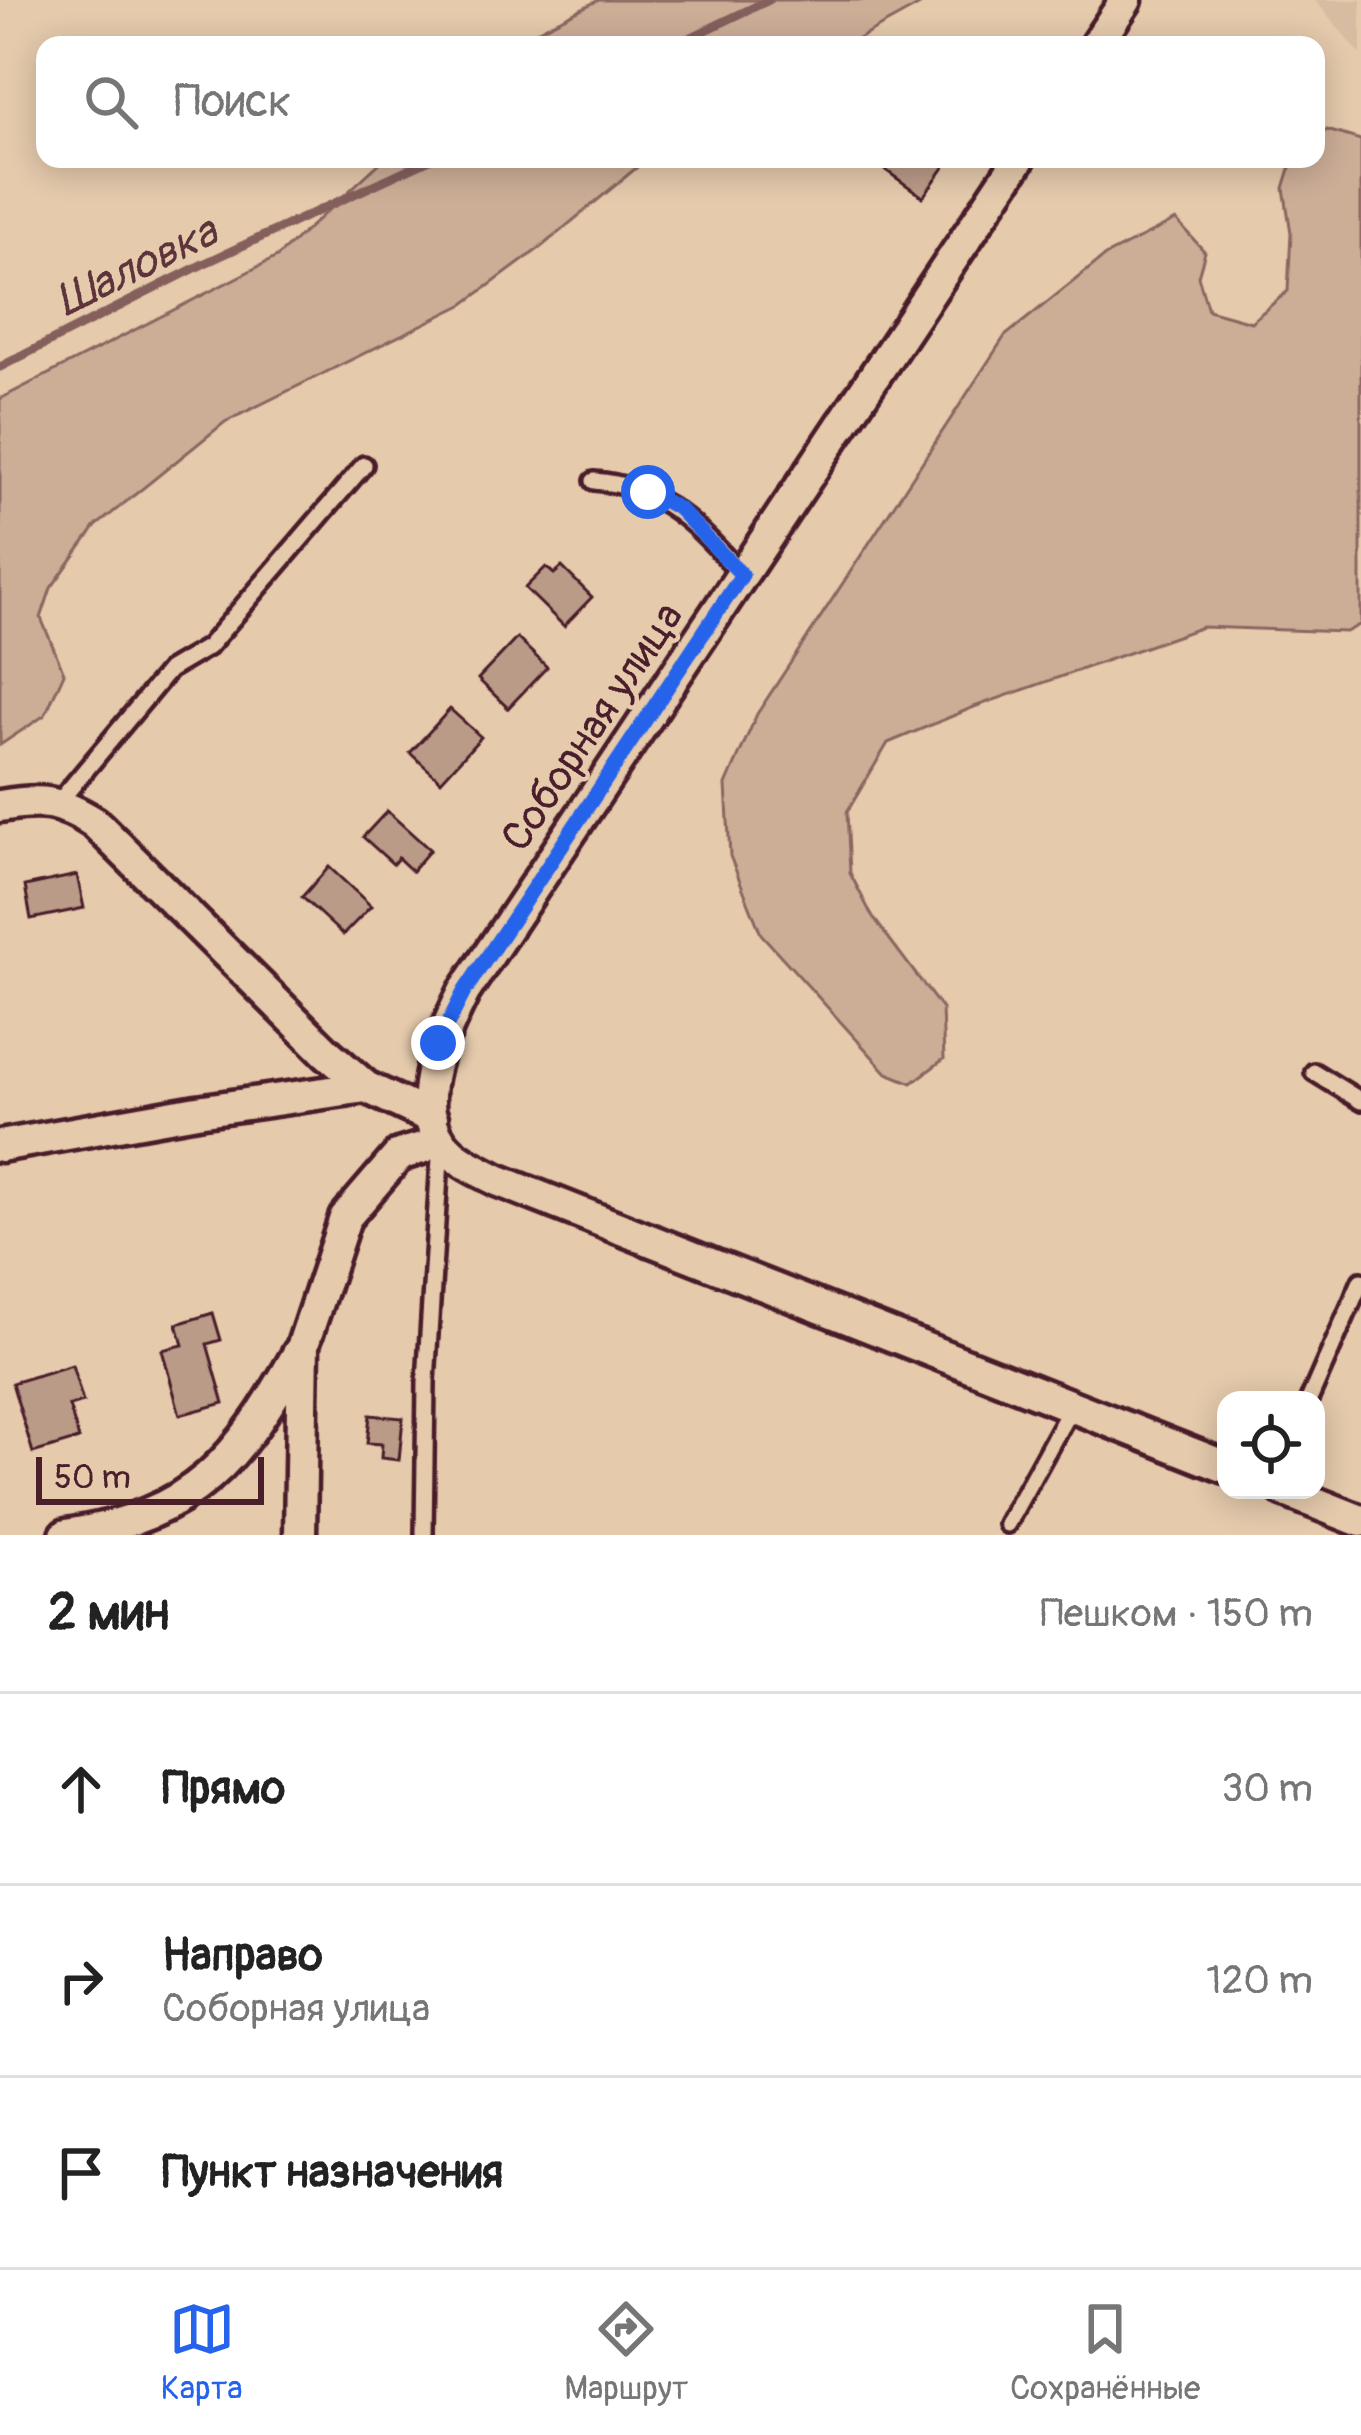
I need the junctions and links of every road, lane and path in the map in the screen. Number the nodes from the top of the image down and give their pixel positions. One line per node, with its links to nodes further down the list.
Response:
1 (1126, 0): 2 (street)
2 (1102, 36)
3 (1013, 168): 6 (street, Соборная улица)
4 (364, 465): 7 (lane)
5 (594, 481): 6 (lane)
6 (742, 575): 12 (street, Соборная улица)
7 (58, 803): 8 (street); 10 (street)
8 (0, 806)
9 (1314, 1072): 11 (lane)
10 (366, 1087): 12 (street); 13 (street)
11 (1361, 1101)
12 (437, 1130): 15 (street); 17 (street); 24 (lane)
13 (0, 1146)
14 (1361, 1281): 16 (lane)
15 (303, 1345): 22 (street); 23 (street)
16 (1313, 1391)
17 (1072, 1406): 18 (street); 21 (lane)
18 (1217, 1463)
19 (1306, 1499): 20 (street)
20 (1361, 1521)
21 (1007, 1524)
22 (66, 1535)
23 (300, 1535)
24 (424, 1535)

